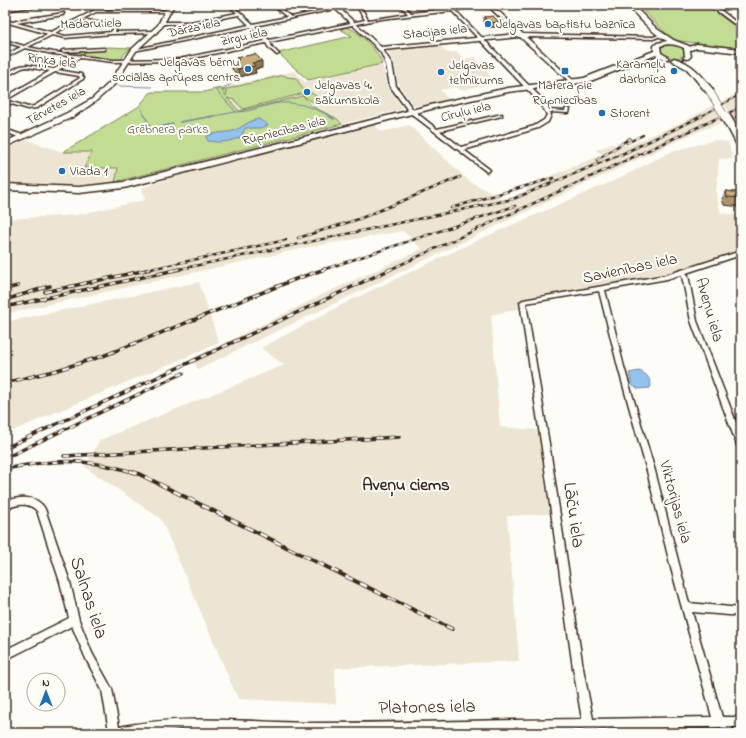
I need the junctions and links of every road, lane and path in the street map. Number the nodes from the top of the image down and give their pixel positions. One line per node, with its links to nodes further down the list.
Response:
1 (42, 5): 13 (street)
2 (91, 5): 15 (street)
3 (230, 5): 17 (street)
4 (274, 5): 19 (street)
5 (352, 5): 11 (street, Dārza iela)
6 (358, 5): 22 (street)
7 (402, 5): 18 (street)
8 (488, 5): 14 (street, Zirgu iela); 32 (street)
9 (630, 5): 28 (main road)
10 (710, 5): 27 (street)
11 (334, 7): 19 (street, Dārza iela); 25 (street)
12 (169, 8): 15 (street); 24 (main road, Tērvetes iela)
13 (5, 10)
14 (453, 10): 18 (street, Zirgu iela); 33 (street)
15 (94, 12): 20 (street)
16 (63, 14): 23 (street)
17 (240, 14): 24 (street); 26 (street)
18 (410, 14): 22 (street, Zirgu iela)
19 (290, 18): 26 (street, Dārza iela)
20 (80, 19): 30 (street); 31 (street)
21 (5, 21): 23 (street, Madaru iela)
22 (367, 21): 25 (street, Zirgu iela)
23 (13, 24): 30 (street, Madaru iela)
24 (162, 24): 29 (main road, Tērvetes iela)
25 (353, 25): 36 (street, Zirgu iela); 41 (street)
26 (253, 26): 36 (street); 43 (street, Dārza iela)
27 (741, 28)
28 (655, 30): 35 (main road); 37 (main road)
29 (155, 32): 31 (street, Madaru iela); 43 (main road, Tērvetes iela)
30 (50, 33): 31 (street, Madaru iela); 38 (street)
31 (112, 33)
32 (521, 34): 33 (street, Stacijas iela); 35 (street, Stacijas iela); 58 (street)
33 (481, 39): 41 (street, Stacijas iela); 59 (street)
34 (5, 41): 38 (street, Zirgu iela)
35 (660, 41): 37 (main road); 45 (main road)
36 (269, 42): 47 (street); 53 (street, Zirgu iela)
37 (674, 42): 39 (street); 42 (main road)
38 (24, 47): 46 (street, Zirgu iela); 48 (street)
39 (714, 47): 42 (street); 44 (street)
40 (104, 48): 46 (street)
41 (380, 49): 62 (street)
42 (687, 49): 51 (main road)
43 (134, 50): 53 (main road, Tērvetes iela)
44 (740, 51)
45 (658, 52): 50 (main road, Rūpniecības iela); 54 (main road, Rūpniecības iela)
46 (53, 53): 49 (street, Zirgu iela)
47 (277, 54)
48 (5, 57)
49 (78, 57): 53 (street, Zirgu iela); 55 (street)
50 (666, 58): 52 (main road, Rūpniecības iela); 54 (main road, Rūpniecības iela)
51 (686, 58): 52 (main road, Rūpniecības iela); 56 (main road)
52 (674, 60): 56 (main road)
53 (126, 61): 67 (main road, Tērvetes iela)
54 (638, 61): 58 (main road, Rūpniecības iela)
55 (55, 71): 57 (street, Riņķa iela); 60 (street); 60 (street, Riņķa iela)
56 (698, 75): 69 (main road, bridge)
57 (5, 76)
58 (572, 82): 59 (main road, Rūpniecības iela)
59 (527, 87): 62 (main road, Rūpniecības iela); 63 (street)
60 (5, 100)
61 (568, 110): 63 (street)
62 (411, 111): 66 (street); 72 (main road, Rūpniecības iela)
63 (548, 111): 70 (street)
64 (500, 115): 66 (street, Cīruļu iela)
65 (5, 130): 67 (street)
66 (437, 130): 70 (street)
67 (23, 137): 68 (main road, Tērvetes iela)
68 (5, 145)
69 (741, 145)
70 (461, 148): 71 (street)
71 (487, 170)
72 (5, 187)
73 (741, 253): 74 (street, Savienības iela)
74 (682, 273): 75 (street, Savienības iela); 77 (street, Aveņu iela)
75 (602, 289): 76 (street, Savienības iela); 79 (street, Viktorijas iela)
76 (523, 302): 85 (street, Lāču iela)
77 (741, 445)
78 (5, 505): 81 (street, Salnas iela)
79 (686, 607): 80 (street); 83 (street, Viktorijas iela)
80 (741, 612)
81 (74, 620): 82 (street); 87 (street, Salnas iela)
82 (5, 655)
83 (721, 722): 84 (street, Platones iela); 85 (street, Platones iela); 88 (street, Viktorijas iela)
84 (741, 722)
85 (590, 729): 86 (street, Platones iela)
86 (313, 730): 87 (street, Platones iela)
87 (115, 733)
88 (728, 733)

